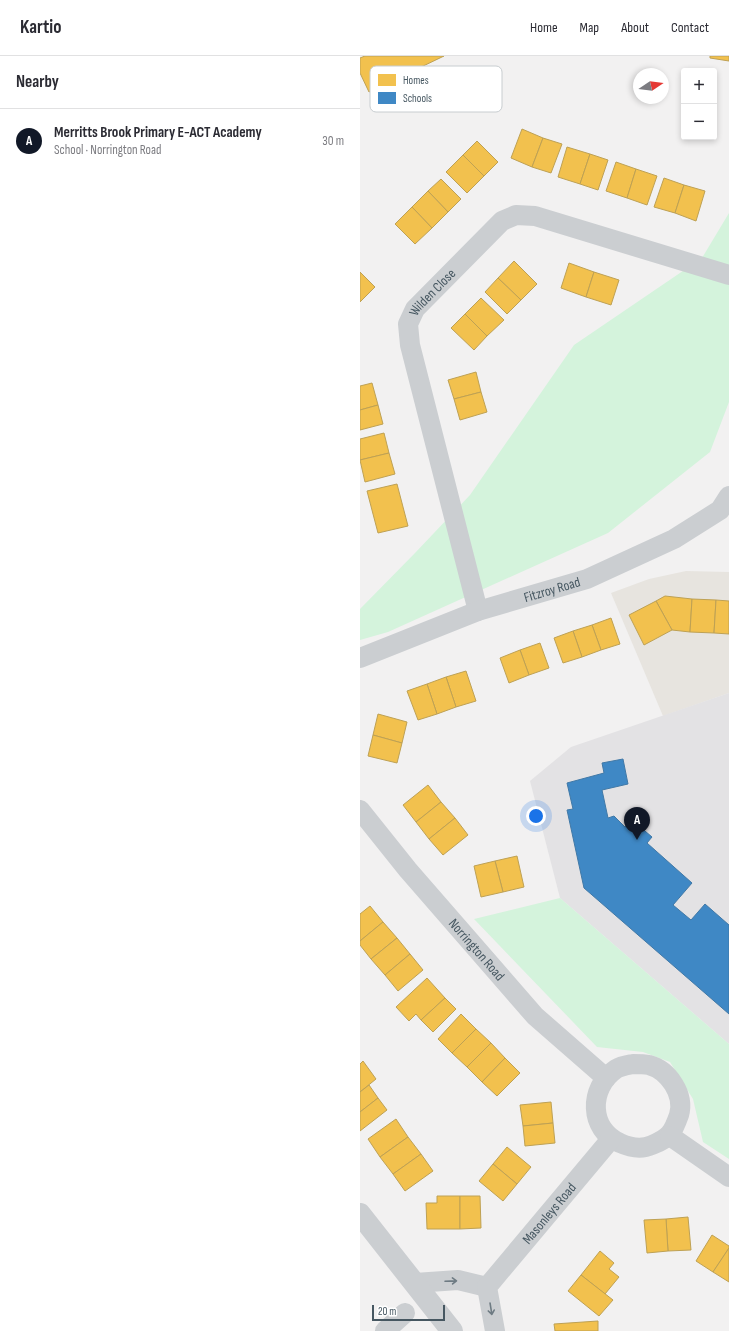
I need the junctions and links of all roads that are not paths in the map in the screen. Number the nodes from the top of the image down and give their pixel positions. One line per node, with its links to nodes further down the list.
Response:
1 (729, 276): 3 (street, Wilden Close)
2 (726, 507): 3 (street, Fitzroy Road)
3 (478, 611): 4 (street, Fitzroy Road)
4 (360, 658)
5 (360, 810): 6 (street, Norrington Road)
6 (606, 1078): 7 (street); 8 (street)
7 (670, 1136): 8 (street); 9 (street)
8 (611, 1139): 12 (street, Masonleys Road)
9 (729, 1177)
10 (360, 1214): 11 (street)
11 (415, 1283): 12 (street, one-way to 12); 15 (street)
12 (487, 1287): 16 (street, one-way to 16)
13 (405, 1313): 14 (street)
14 (385, 1331)
15 (452, 1331)
16 (494, 1331)

